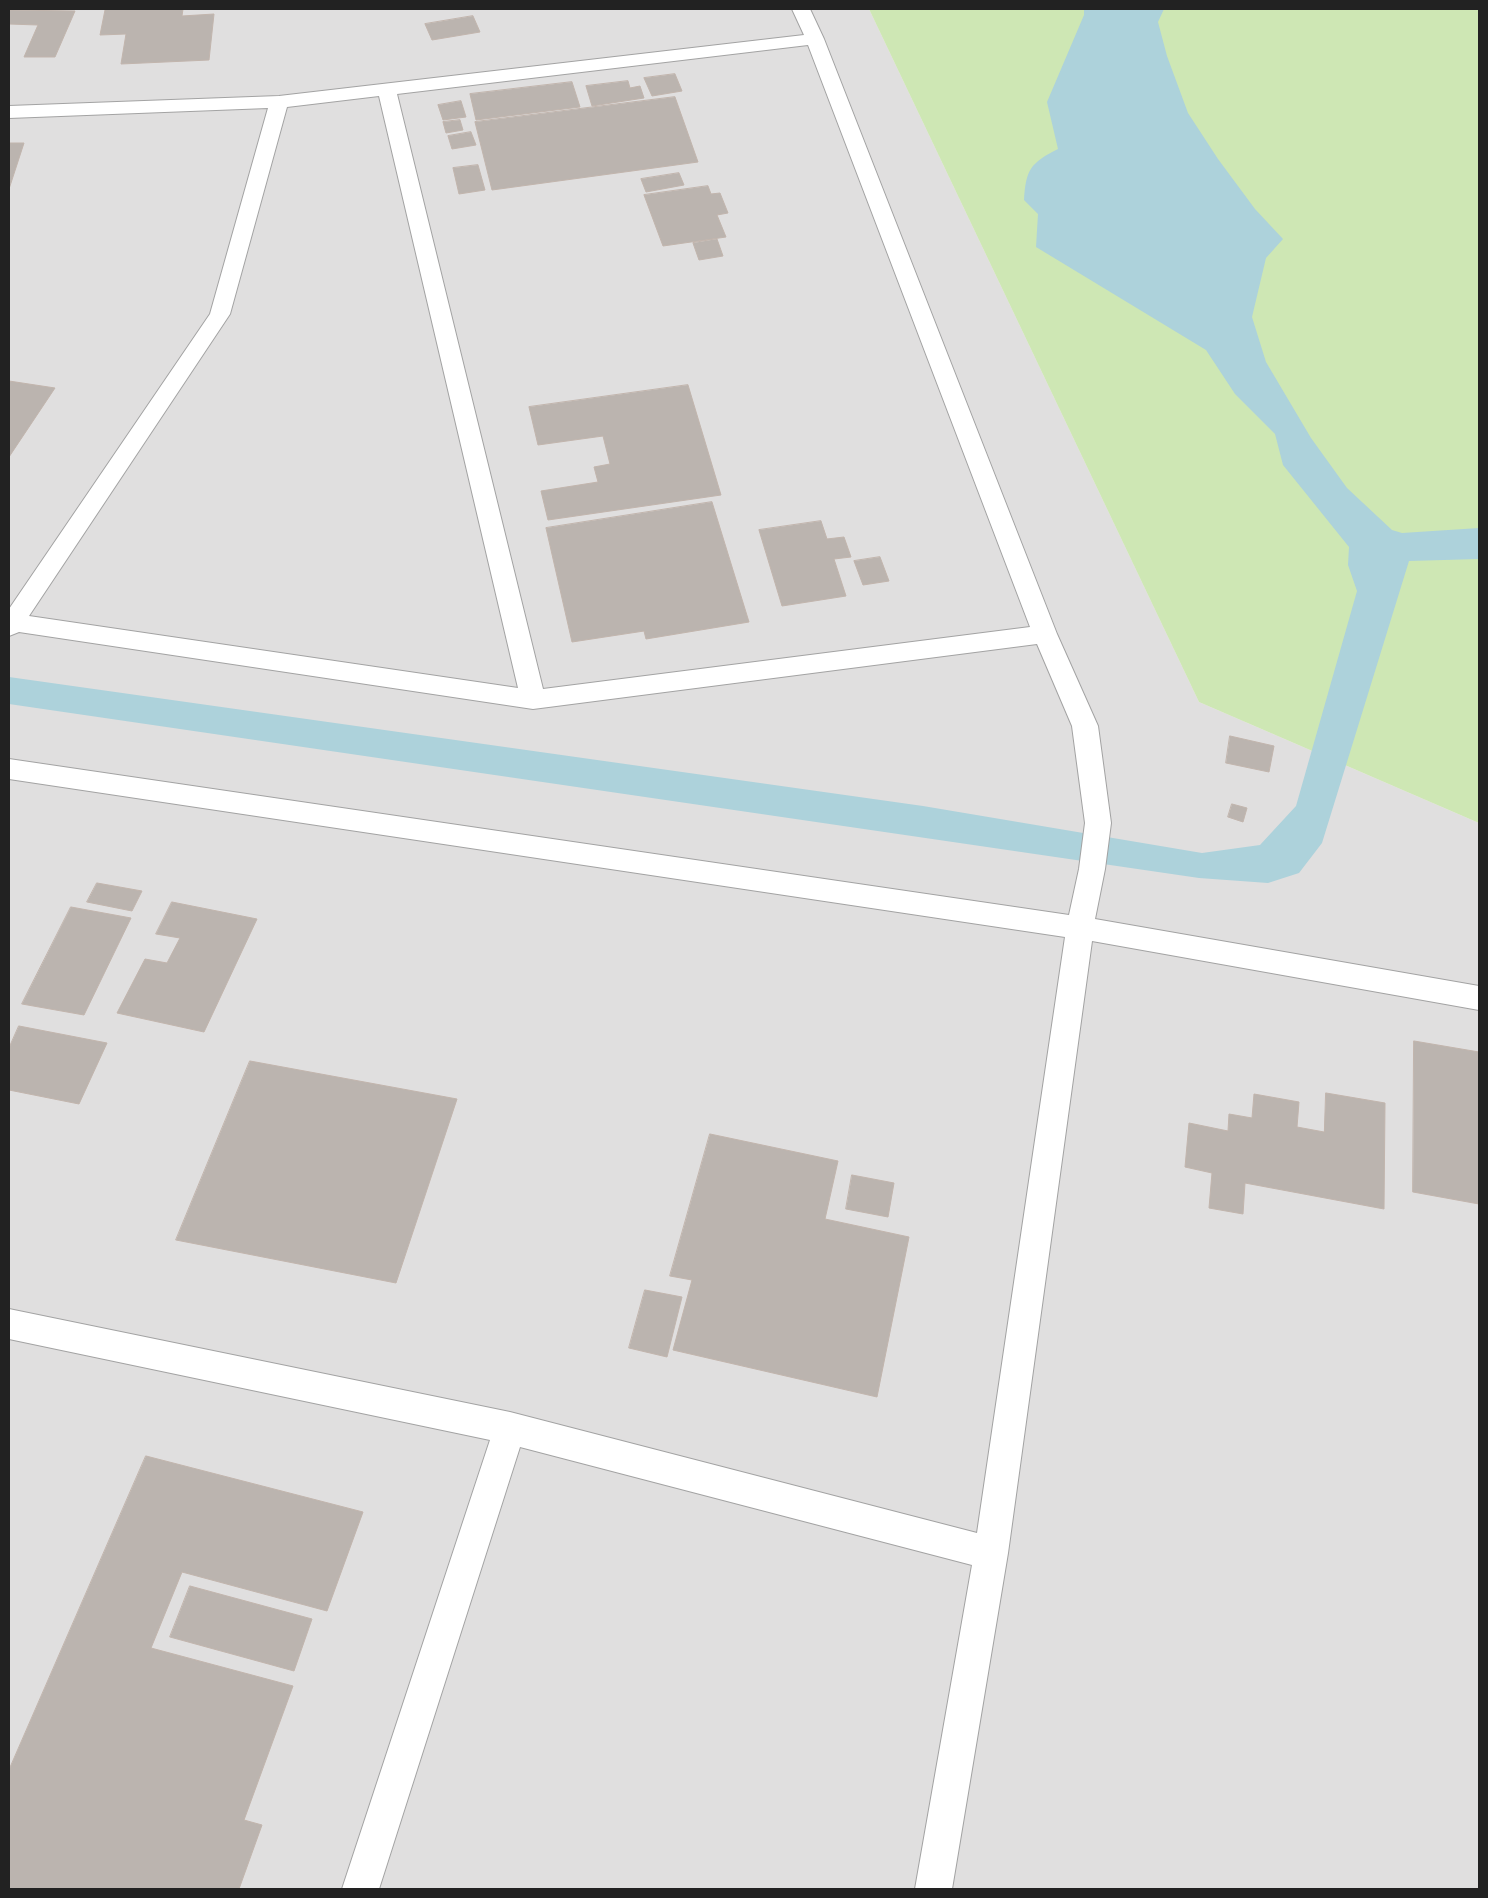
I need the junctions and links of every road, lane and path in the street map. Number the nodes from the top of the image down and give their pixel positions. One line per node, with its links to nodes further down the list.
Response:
1 (801, 9): 2 (street)
2 (815, 40): 3 (street); 7 (street)
3 (387, 90): 4 (street); 8 (street)
4 (279, 102): 5 (street); 6 (street)
5 (9, 112)
6 (10, 625): 8 (street)
7 (1045, 634): 8 (street); 10 (street)
8 (533, 700)
9 (9, 769): 10 (street)
10 (1080, 928): 11 (street); 14 (street)
11 (1479, 998)
12 (9, 1324): 13 (street)
13 (510, 1428): 14 (street); 15 (street)
14 (991, 1553): 16 (street)
15 (360, 1889)
16 (934, 1889)

